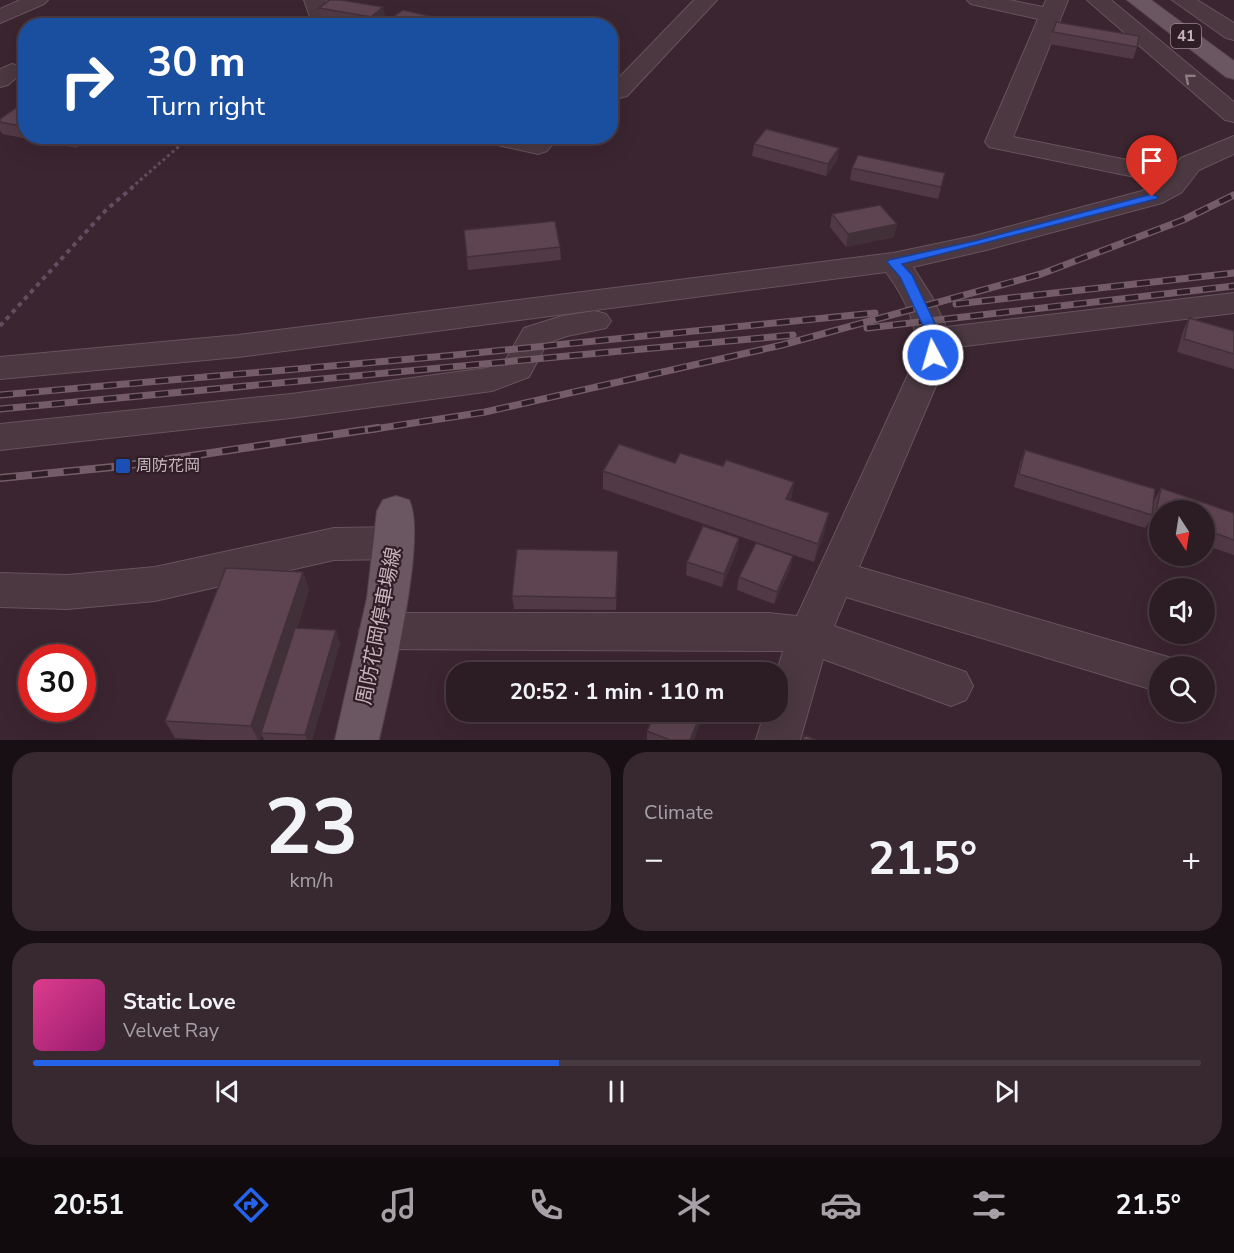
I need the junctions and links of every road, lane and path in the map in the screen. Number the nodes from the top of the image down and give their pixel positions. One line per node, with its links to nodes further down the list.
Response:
1 (37, 0): 9 (street)
2 (315, 0): 10 (street)
3 (706, 0): 13 (street)
4 (978, 0): 8 (street)
5 (1098, 0): 14 (street, one-way to 5)
6 (1138, 0): 12 (main road, 41)
7 (1183, 0): 11 (street)
8 (1054, 7): 19 (street)
9 (0, 17)
10 (321, 18)
11 (1234, 33)
12 (1234, 72)
13 (619, 91)
14 (1234, 116)
15 (182, 144): 23 (path)
16 (528, 144): 18 (street)
17 (1234, 144): 19 (street)
18 (538, 146)
19 (1178, 178): 20 (street)
20 (893, 262): 21 (street); 24 (street)
21 (747, 282): 25 (street); 26 (street)
22 (1234, 303): 24 (street)
23 (0, 326)
24 (934, 337): 28 (street)
25 (0, 368)
26 (0, 437)
27 (395, 527): 29 (street); 30 (main road, 周防花岡停車場線)
28 (835, 577): 31 (street); 32 (street)
29 (0, 590)
30 (380, 631): 31 (street); 34 (main road, 周防花岡停車場線)
31 (809, 636): 33 (street); 35 (street)
32 (1149, 670)
33 (951, 686)
34 (357, 740)
35 (778, 740)

